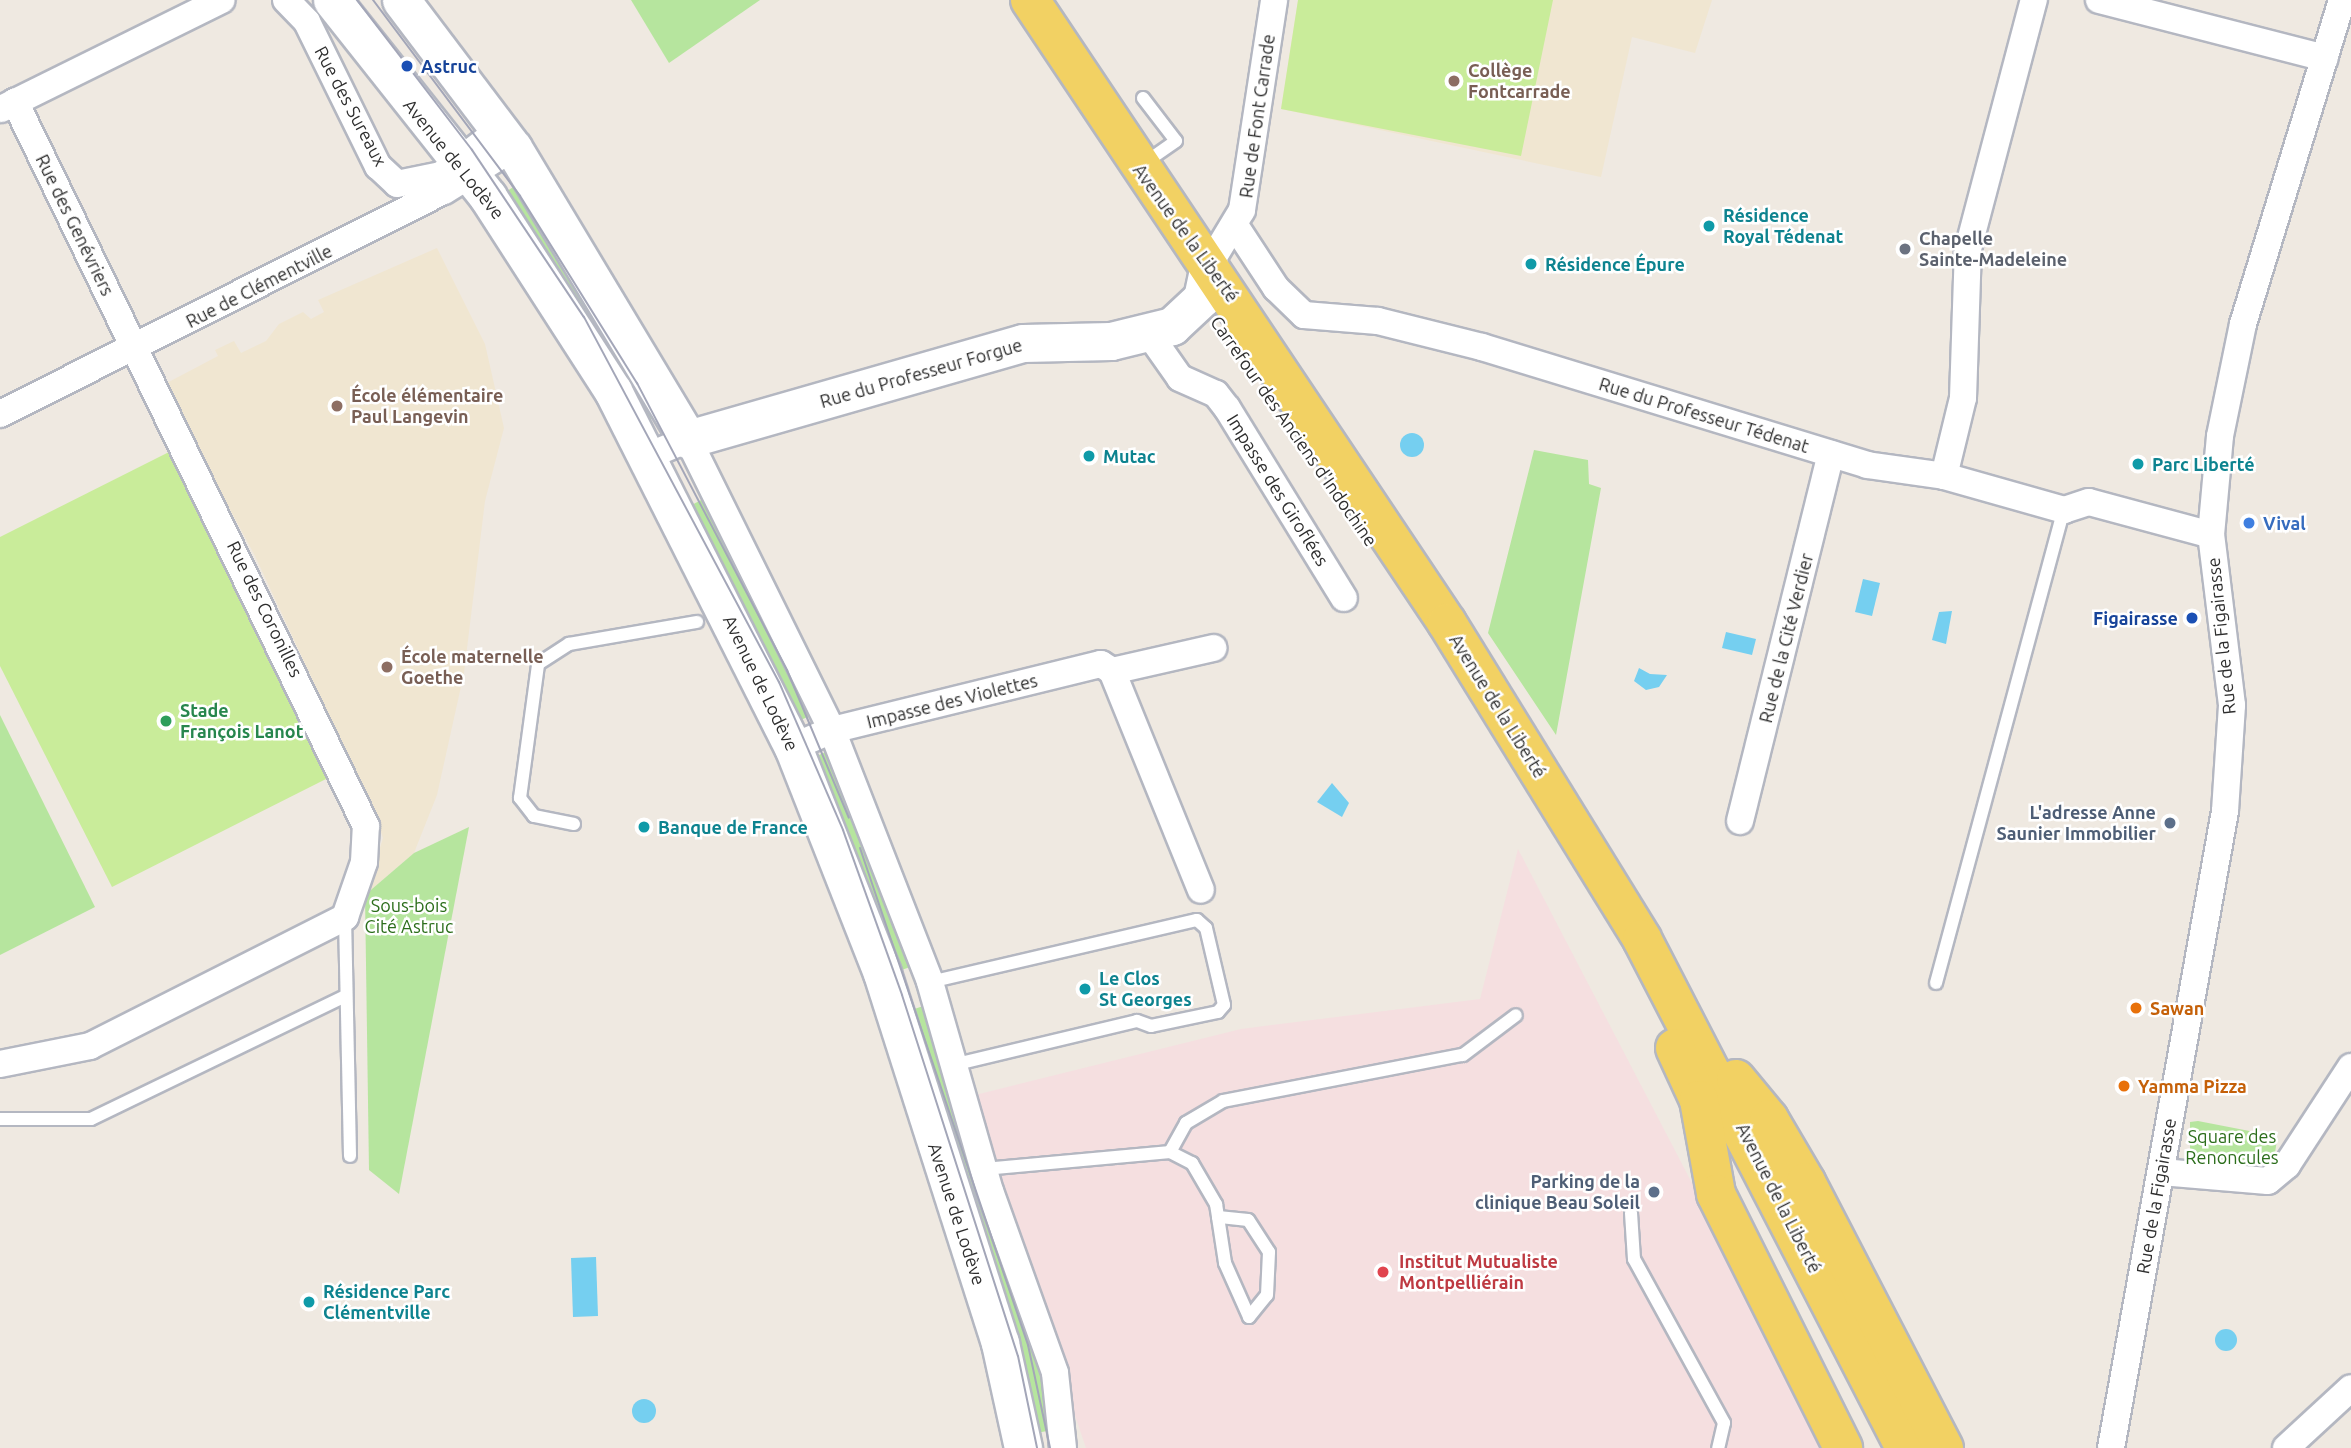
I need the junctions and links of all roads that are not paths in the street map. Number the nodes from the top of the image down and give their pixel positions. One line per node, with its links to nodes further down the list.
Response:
1 (222, 0): 14 (street)
2 (286, 0): 17 (street, Rue des Sureaux)
3 (332, 0): 17 (street, Avenue de Lodève)
4 (401, 0): 15 (street)
5 (1010, 0): 19 (main road, Avenue de la Liberté)
6 (1030, 0): 16 (main road, Avenue de la Liberté)
7 (1274, 0): 18 (street, Rue de Font Carrade)
8 (2034, 0): 27 (street)
9 (2099, 0): 11 (street)
10 (2342, 0): 12 (street, Rue de la Figairasse)
11 (2180, 10): 12 (street)
12 (2325, 58): 29 (street, Rue de la Figairasse)
13 (1143, 98): 16 (lane)
14 (7, 106): 22 (street, Rue des Genévriers)
15 (506, 139): 17 (street, Rue des Sureaux); 24 (street)
16 (1138, 167): 20 (main road, Avenue de la Liberté)
17 (461, 170): 22 (street, Rue de Clémentville); 26 (street, Avenue de Lodève)
18 (1236, 227): 20 (street, Rue de Font Carrade); 25 (street, Rue du Professeur Tédenat)
19 (1156, 235): 20 (main road, Carrefour des Anciens d'Indochine)
20 (1202, 290): 21 (street, Rue du Professeur Forgue); 40 (main road, Avenue de la Liberté)
21 (1147, 331): 24 (street, Rue du Professeur Forgue); 30 (street, Impasse des Giroflées)
22 (137, 348): 23 (street, Rue de Clémentville); 39 (street, Rue des Coronilles)
23 (0, 414)
24 (688, 439): 26 (street, Rue du Professeur Forgue); 34 (street)
25 (1831, 454): 27 (street, Rue du Professeur Tédenat); 36 (street, Rue de la Cité Verdier)
26 (648, 456): 35 (street, Avenue de Lodève)
27 (1944, 476): 28 (street, Rue du Professeur Tédenat)
28 (2064, 510): 29 (street, Rue du Professeur Tédenat); 42 (lane)
29 (2211, 535): 53 (street, Rue de la Figairasse)
30 (1344, 598)
31 (697, 622): 37 (lane)
32 (1213, 648): 33 (street, Impasse des Violettes)
33 (1112, 671): 34 (street, Impasse des Violettes); 38 (street)
34 (832, 730): 35 (street, Impasse des Violettes); 41 (street)
35 (793, 747): 57 (street, Avenue de Lodève)
36 (1740, 821)
37 (575, 824)
38 (1201, 890)
39 (345, 917): 43 (lane, Rue des Coronilles); 45 (street)
40 (1635, 927): 46 (main road, Avenue de la Liberté); 60 (main road)
41 (930, 982): 47 (street); 47 (lane)
42 (1936, 983)
43 (343, 997): 49 (lane); 51 (lane, Rue des Coronilles)
44 (1516, 1016): 50 (lane)
45 (0, 1064)
46 (1712, 1064): 61 (main road, Avenue de la Liberté); 62 (main road)
47 (953, 1065): 52 (street)
48 (2351, 1067): 53 (street)
49 (0, 1119)
50 (1170, 1152): 52 (lane); 55 (lane)
51 (350, 1156)
52 (984, 1169): 58 (street)
53 (2161, 1172): 63 (street, Rue de la Figairasse)
54 (1631, 1213): 59 (lane)
55 (1218, 1217): 55 (lane)
56 (2351, 1388): 64 (street)
57 (1023, 1448)
58 (1063, 1448)
59 (1717, 1448)
60 (1843, 1448)
61 (1905, 1448)
62 (1944, 1448)
63 (2111, 1448)
64 (2286, 1448)

